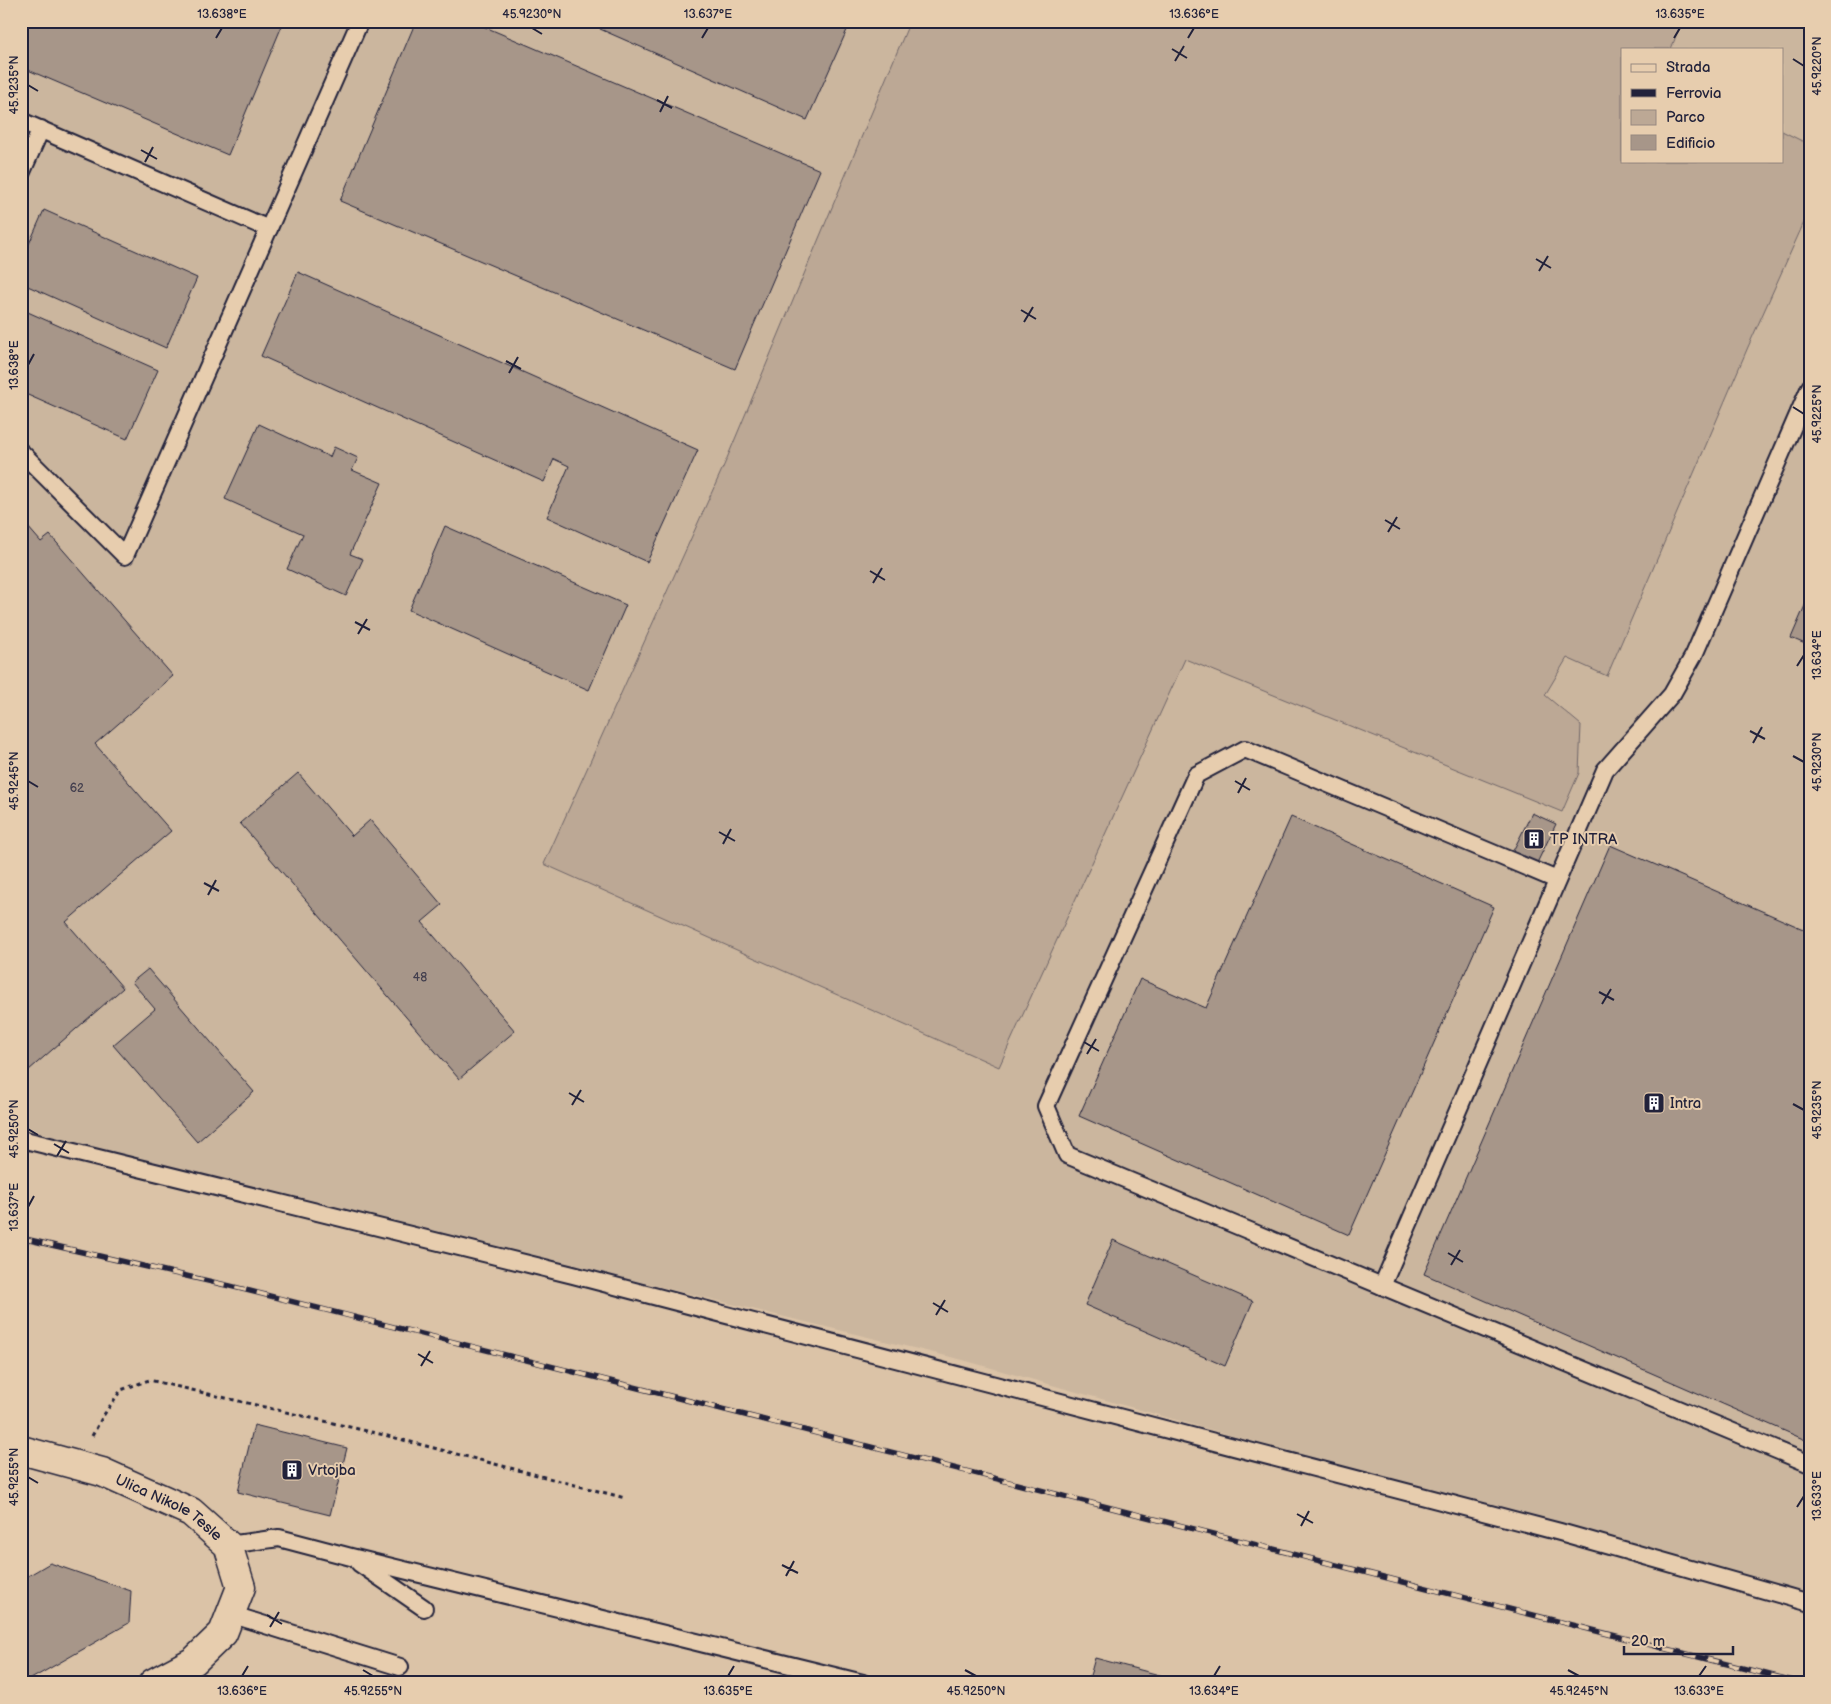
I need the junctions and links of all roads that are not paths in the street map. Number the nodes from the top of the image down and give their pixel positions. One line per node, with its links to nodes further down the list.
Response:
1 (360, 21): 5 (lane)
2 (21, 120): 3 (lane)
3 (41, 129): 4 (lane); 5 (lane)
4 (21, 174)
5 (269, 229): 7 (lane)
6 (1810, 387): 8 (lane)
7 (21, 452)
8 (1557, 880): 10 (lane); 10 (lane)
9 (21, 1139): 15 (lane)
10 (1382, 1286): 12 (lane)
11 (21, 1450): 13 (street, Ulica Nikole Tesle)
12 (1810, 1464)
13 (228, 1545): 14 (lane); 17 (street, Ulica Nikole Tesle)
14 (350, 1558): 16 (lane); 20 (lane)
15 (1810, 1603)
16 (424, 1608)
17 (230, 1614): 18 (lane); 19 (street, Ulica Nikole Tesle)
18 (400, 1667)
19 (153, 1683)
20 (864, 1683)

